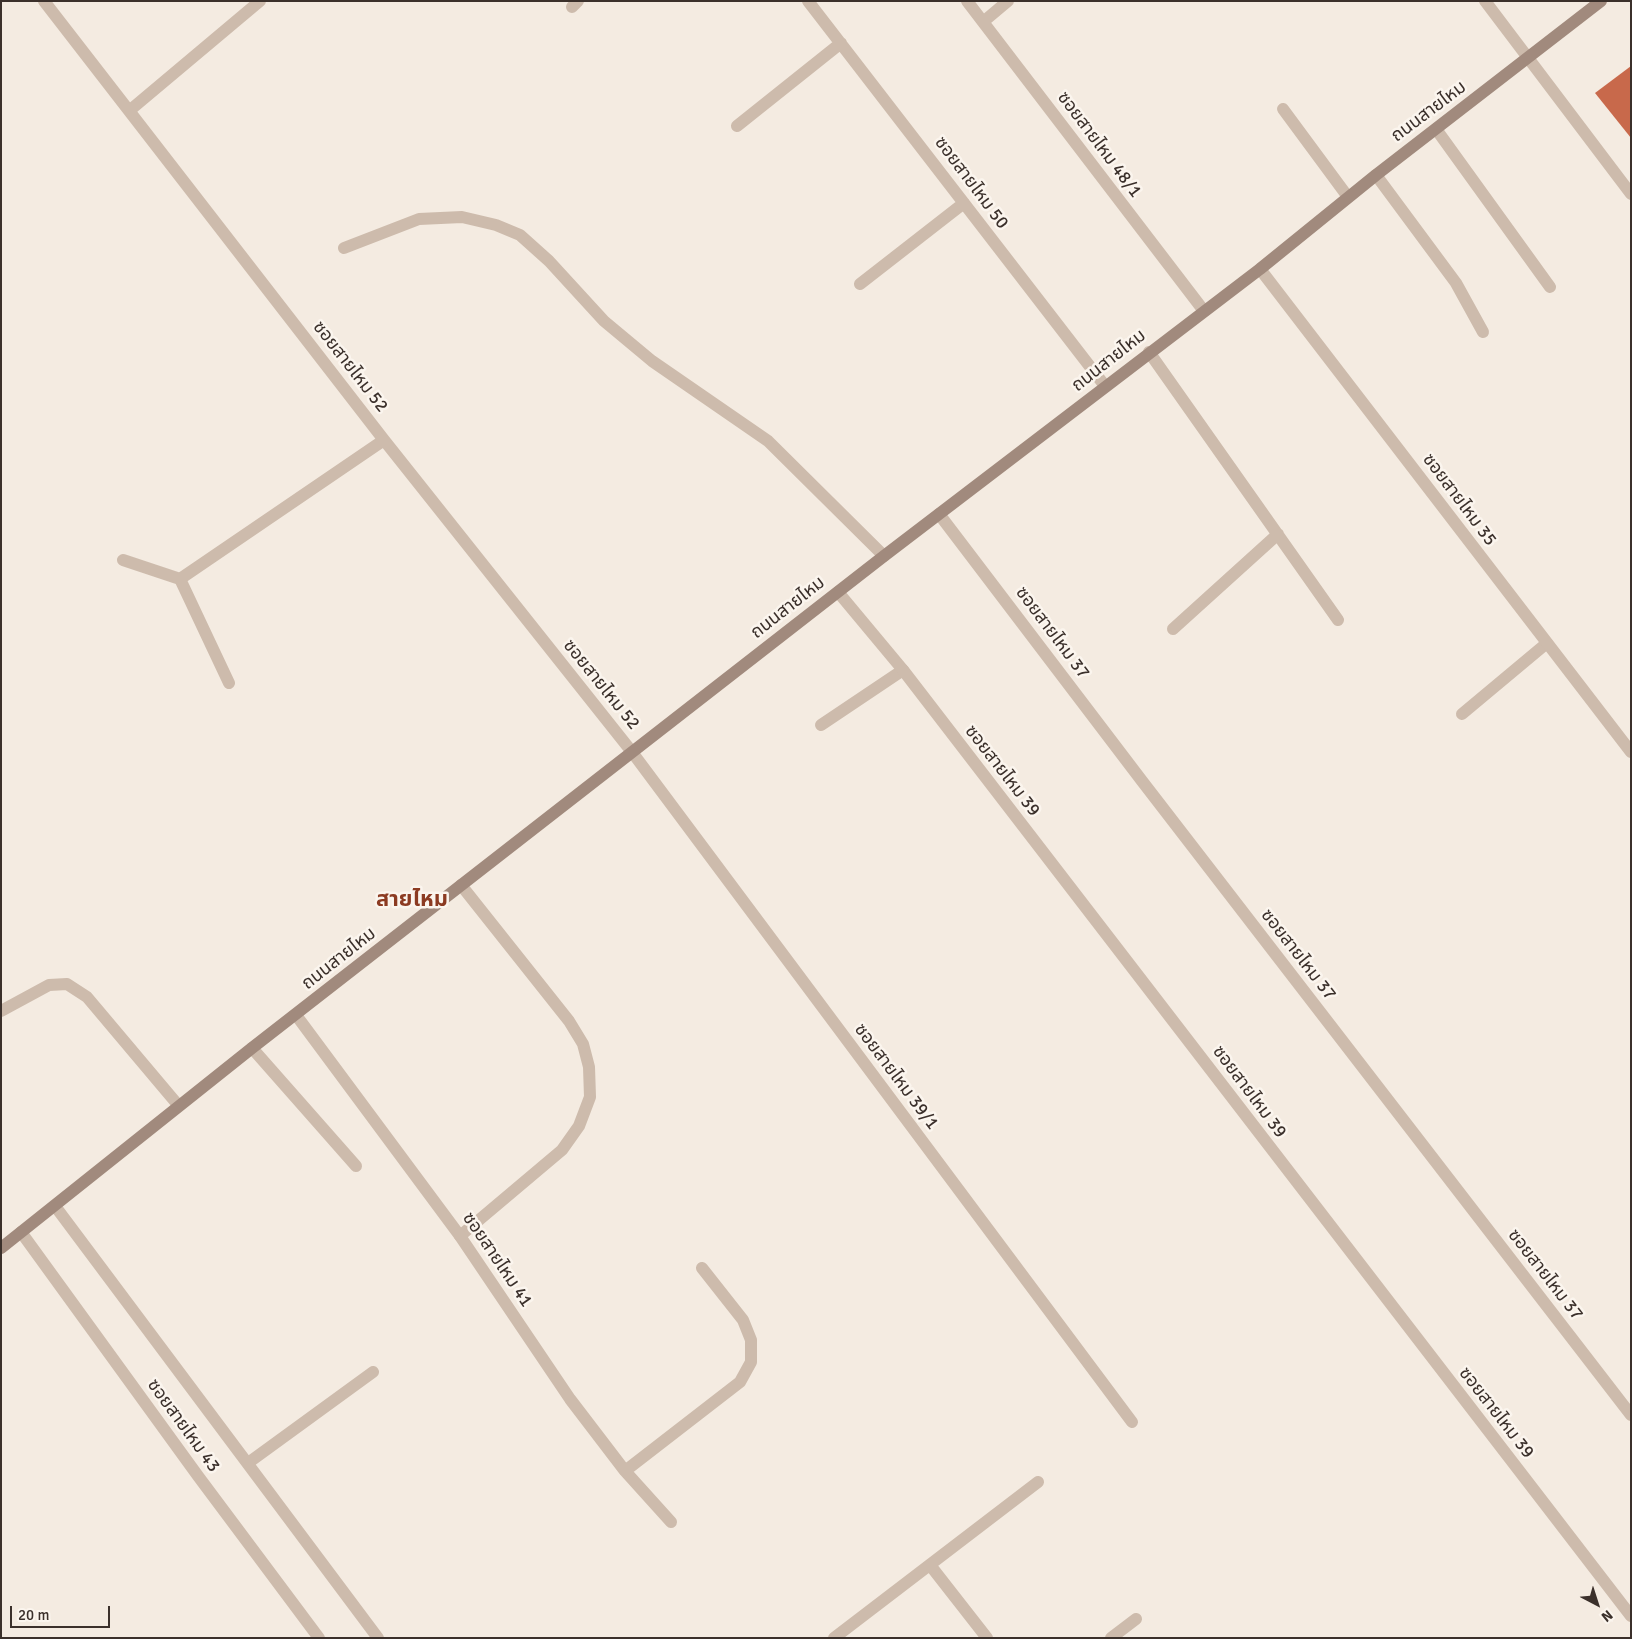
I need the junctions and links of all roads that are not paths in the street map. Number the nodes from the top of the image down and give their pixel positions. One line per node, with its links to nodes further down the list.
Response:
1 (44, 1): 12 (street, ซอยสายไหม 52)
2 (260, 1): 12 (street)
3 (808, 1): 9 (street, ซอยสายไหม 50)
4 (967, 1): 8 (street, ซอยสายไหม 48/1)
5 (1008, 1): 8 (street)
6 (1485, 1): 10 (street)
7 (1601, 1): 10 (main road, ถนนสายไหม)
8 (983, 22): 23 (street, ซอยสายไหม 48/1)
9 (841, 43): 13 (street); 18 (street, ซอยสายไหม 50)
10 (1528, 58): 14 (main road, ถนนสายไหม); 16 (street)
11 (1283, 109): 17 (street)
12 (129, 111): 27 (street, ซอยสายไหม 52)
13 (737, 126)
14 (1436, 130): 15 (main road, ถนนสายไหม); 22 (street)
15 (1376, 175): 17 (main road, ถนนสายไหม); 24 (street)
16 (1631, 194)
17 (1348, 197): 20 (main road, ถนนสายไหม)
18 (964, 203): 21 (street); 26 (street, ซอยสายไหม 50)
19 (344, 248): 30 (street)
20 (1260, 269): 23 (main road, ถนนสายไหม); 36 (street, ซอยสายไหม 35)
21 (860, 284)
22 (1550, 287)
23 (1204, 311): 25 (main road, ถนนสายไหม)
24 (1483, 332)
25 (1149, 352): 26 (main road, ถนนสายไหม); 29 (street)
26 (1105, 386): 28 (main road, ถนนสายไหม)
27 (384, 440): 32 (street); 41 (street, ซอยสายไหม 52)
28 (939, 514): 30 (main road, ถนนสายไหม); 55 (street, ซอยสายไหม 37)
29 (1278, 534): 34 (street); 35 (street)
30 (884, 556): 33 (main road, ถนนสายไหม)
31 (123, 560): 32 (street)
32 (180, 579): 38 (street)
33 (838, 592): 37 (street, ซอยสายไหม 39); 41 (main road, ถนนสายไหม)
34 (1338, 620)
35 (1173, 629)
36 (1546, 643): 39 (street); 42 (street, ซอยสายไหม 35)
37 (902, 670): 40 (street); 62 (street, ซอยสายไหม 39)
38 (228, 683)
39 (1462, 714)
40 (821, 725)
41 (632, 752): 43 (main road, ถนนสายไหม); 56 (street, ซอยสายไหม 39/1)
42 (1631, 752)
43 (461, 885): 45 (main road, ถนนสายไหม); 51 (street)
44 (1, 1011): 47 (street)
45 (296, 1015): 46 (main road, ถนนสายไหม); 51 (street, ซอยสายไหม 41)
46 (252, 1048): 47 (main road, ถนนสายไหม); 48 (street)
47 (178, 1105): 49 (main road, ถนนสายไหม)
48 (356, 1166)
49 (55, 1206): 50 (main road, ถนนสายไหม); 57 (street)
50 (21, 1232): 52 (main road, ถนนสายไหม); 64 (street, ซอยสายไหม 43)
51 (460, 1236): 58 (street, ซอยสายไหม 41)
52 (1, 1248)
53 (702, 1268): 58 (street)
54 (373, 1372): 57 (street)
55 (1631, 1415)
56 (1132, 1422)
57 (248, 1463): 65 (street)
58 (625, 1471): 60 (street, ซอยสายไหม 41)
59 (1038, 1482): 61 (street)
60 (671, 1522)
61 (930, 1565): 66 (street); 67 (street)
62 (1631, 1616)
63 (1136, 1619): 68 (street)
64 (319, 1638)
65 (378, 1638)
66 (834, 1638)
67 (987, 1638)
68 (1111, 1638)

